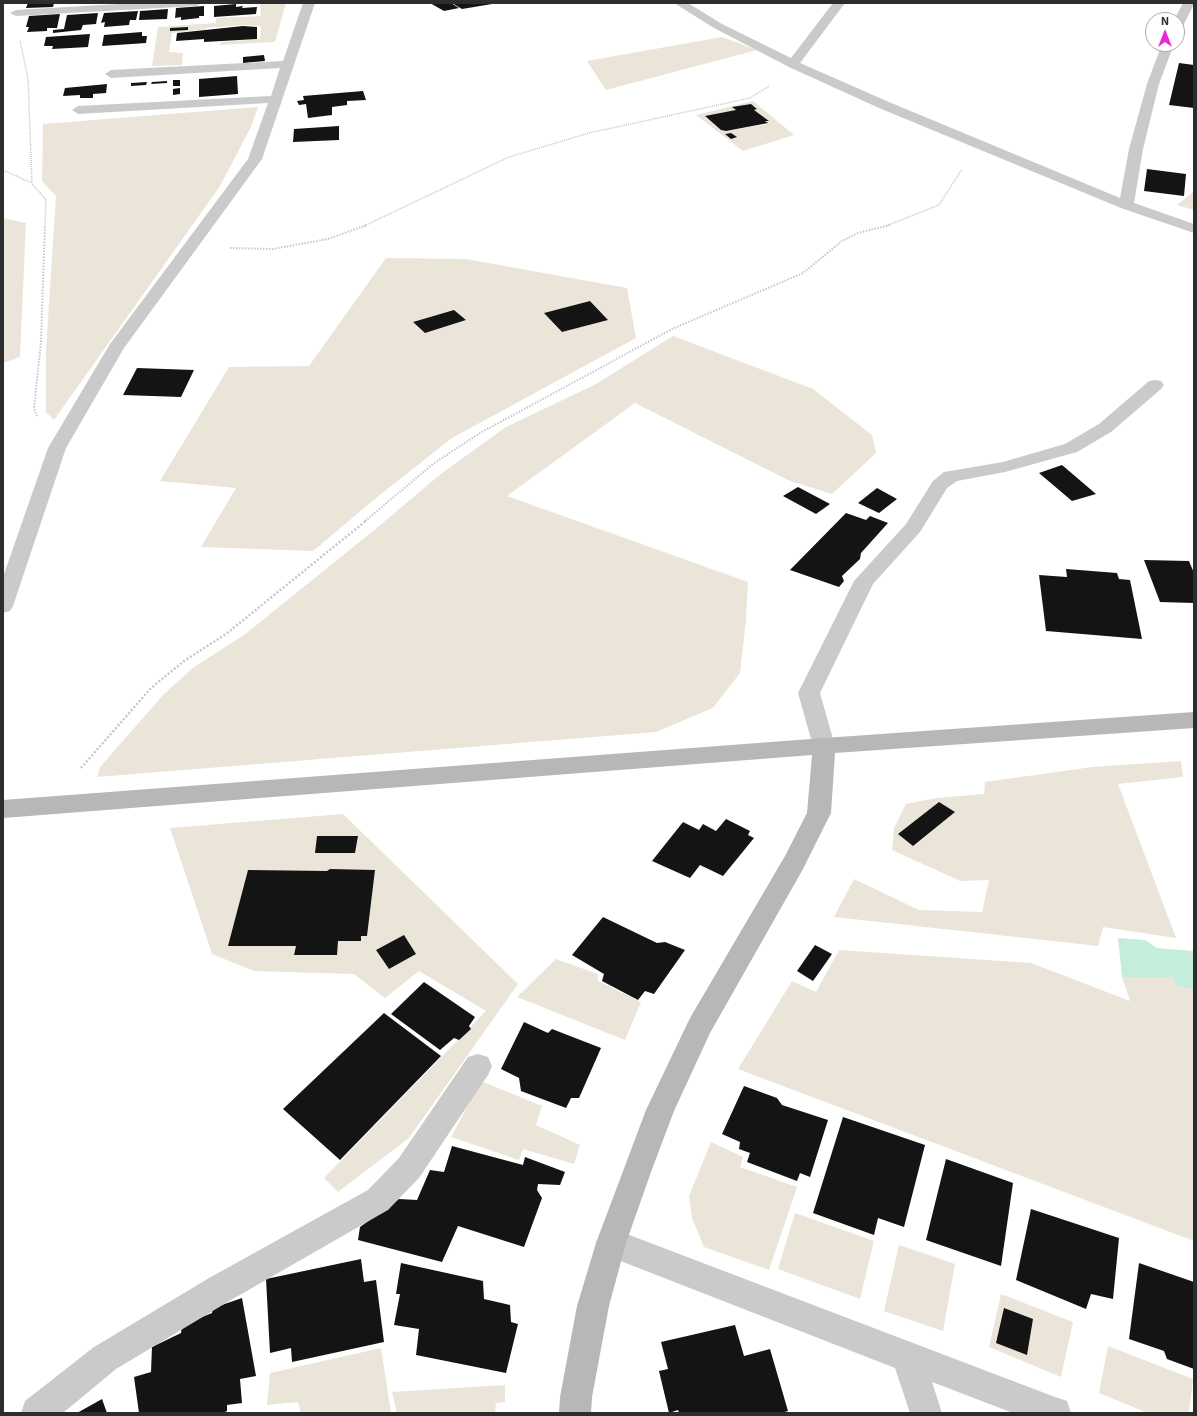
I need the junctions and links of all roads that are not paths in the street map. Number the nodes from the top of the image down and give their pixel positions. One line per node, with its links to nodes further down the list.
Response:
1 (196, 3): 5 (street)
2 (309, 3): 7 (street)
3 (680, 3): 8 (street)
4 (839, 3): 8 (street)
5 (16, 13)
6 (1165, 52): 12 (street)
7 (288, 64): 9 (street); 10 (street)
8 (793, 64): 12 (street)
9 (111, 74)
10 (277, 99): 11 (street); 15 (street)
11 (78, 110)
12 (1126, 205): 13 (street)
13 (1194, 229)
14 (1155, 385): 17 (street)
15 (3, 606)
16 (1194, 720): 17 (street)
17 (824, 746): 18 (street); 20 (street)
18 (3, 809)
19 (478, 1066): 22 (street)
20 (611, 1243): 21 (street); 23 (street)
21 (907, 1355): 24 (street); 25 (street)
22 (37, 1413)
23 (575, 1413)
24 (926, 1413)
25 (1055, 1413)

